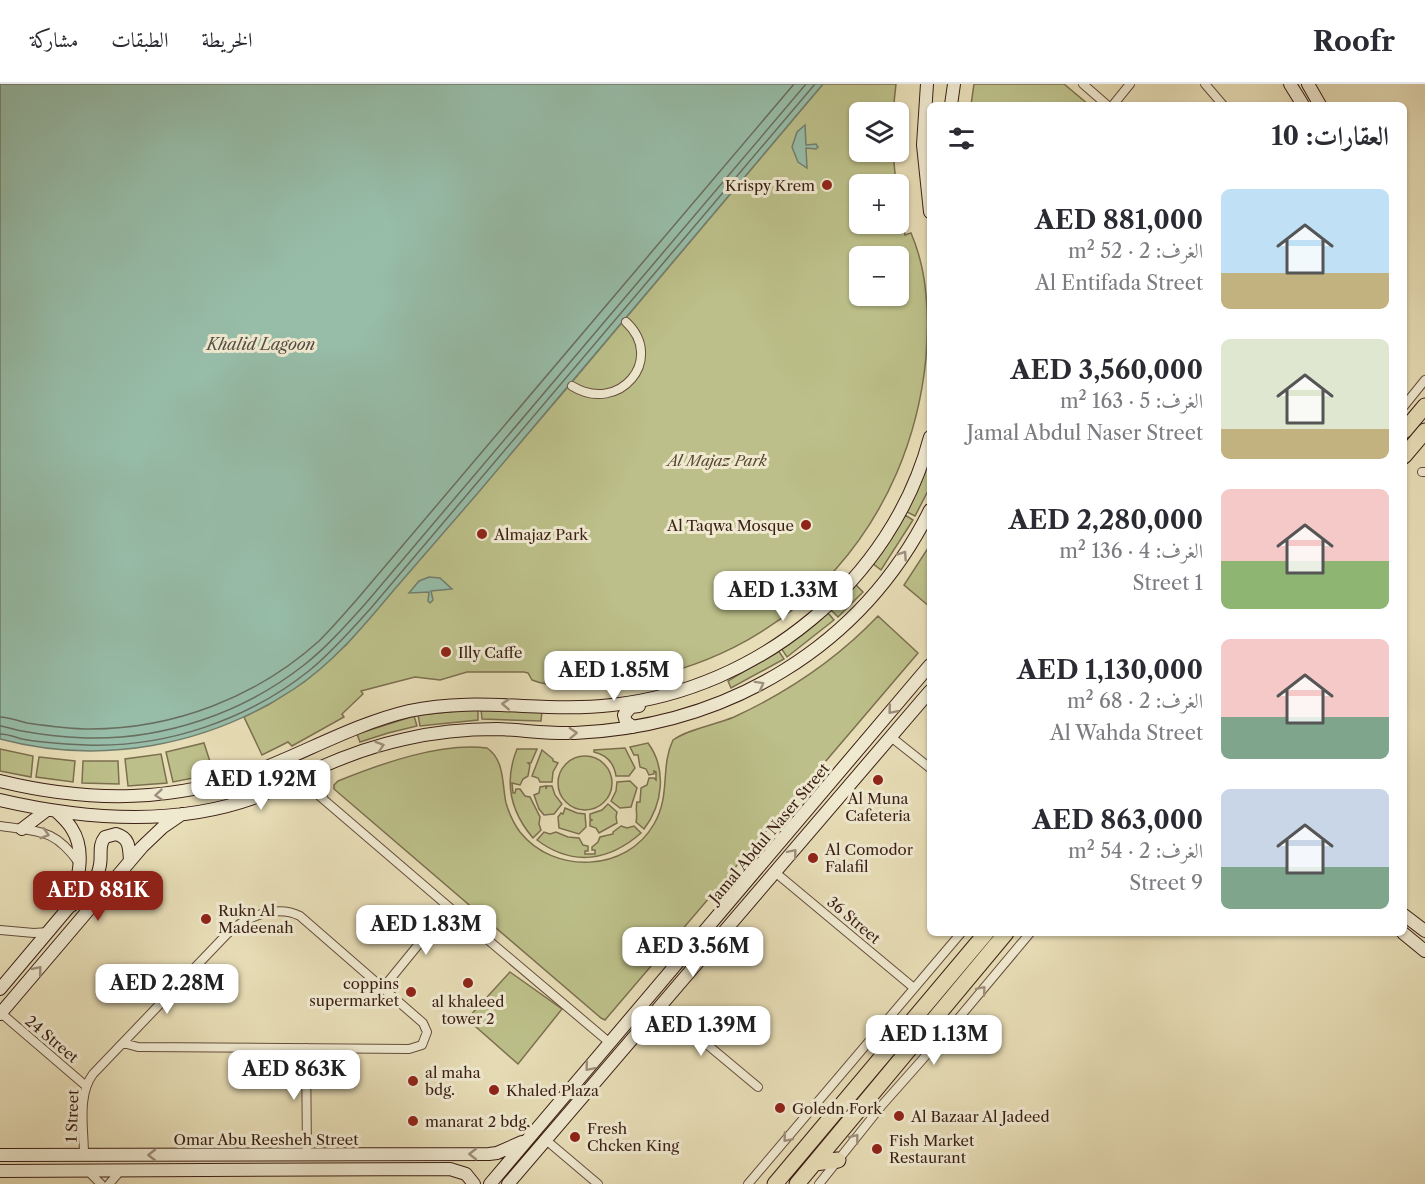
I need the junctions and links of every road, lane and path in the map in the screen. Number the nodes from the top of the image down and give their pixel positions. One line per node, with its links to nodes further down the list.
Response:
1 (927, 84): 14 (main road)
2 (954, 84): 8 (main road)
3 (1083, 84): 9 (street)
4 (1130, 84): 10 (street)
5 (1204, 84): 11 (street)
6 (1290, 84): 12 (main road)
7 (1308, 84): 13 (main road)
8 (951, 102)
9 (1104, 102)
10 (1115, 102)
11 (1220, 102)
12 (1300, 102)
13 (1318, 102)
14 (927, 194)
15 (626, 322): 17 (street)
16 (1425, 380): 18 (street)
17 (572, 386)
18 (1407, 402)
19 (1425, 406): 20 (highway)
20 (1407, 427)
21 (1425, 431): 23 (highway)
22 (927, 446): 26 (main road)
23 (1407, 452)
24 (927, 515): 28 (main road, one-way to 24)
25 (927, 669): 43 (main road, Jamal Abdul Naser Street, one-way to 43)
26 (666, 695): 28 (main road); 32 (main road, one-way to 32)
27 (927, 695): 29 (main road, Jamal Abdul Naser Street)
28 (633, 727): 30 (main road, one-way to 28)
29 (891, 737): 31 (street); 42 (main road, Jamal Abdul Naser Street, one-way to 29)
30 (325, 765): 33 (main road); 35 (street)
31 (927, 766)
32 (0, 781)
33 (291, 782): 35 (street); 37 (main road)
34 (0, 800): 36 (main road)
35 (325, 801): 45 (street)
36 (52, 810): 37 (main road); 39 (main road); 41 (main road)
37 (183, 814): 40 (main road)
38 (0, 826): 39 (street)
39 (22, 829): 41 (street, one-way to 41)
40 (130, 861): 44 (main road); 64 (main road, one-way to 40)
41 (79, 862): 44 (main road)
42 (776, 873): 51 (main road, Jamal Abdul Naser Street); 61 (street, 36 Street)
43 (738, 893): 51 (main road); 59 (main road, Jamal Abdul Naser Street)
44 (69, 908): 50 (main road)
45 (448, 908): 60 (street); 66 (street)
46 (1407, 917): 49 (main road)
47 (1407, 928): 57 (main road)
48 (0, 930): 50 (street)
49 (1425, 931)
50 (48, 932): 62 (main road)
51 (723, 934): 63 (main road, Jamal Abdul Naser Street)
52 (958, 936): 61 (street)
53 (983, 936): 91 (highway)
54 (1004, 936): 78 (highway)
55 (1027, 936): 77 (street, one-way to 55)
56 (1407, 936): 58 (main road)
57 (1425, 943)
58 (1425, 951)
59 (673, 968): 63 (main road); 66 (main road, Jamal Abdul Naser Street)
60 (383, 988): 65 (street, 1 Street); 67 (street)
61 (914, 988): 90 (street, one-way to 90)
62 (0, 989)
63 (661, 1006): 69 (street); 71 (main road, Jamal Abdul Naser Street)
64 (1, 1014): 68 (street, 24 Street)
65 (123, 1043): 67 (street); 68 (street, 1 Street)
66 (610, 1043): 70 (main road, Jamal Abdul Naser Street, one-way to 70)
67 (306, 1048): 76 (street)
68 (86, 1086): 75 (street, 1 Street)
69 (758, 1087)
70 (528, 1138): 72 (main road, Omar Abu Reesheh Street, one-way to 72); 87 (main road, Jamal Abdul Naser Street)
71 (546, 1140): 88 (main road, Jamal Abdul Naser Street); 89 (street)
72 (380, 1154): 76 (main road, Omar Abu Reesheh Street); 81 (main road)
73 (0, 1155): 74 (main road, Omar Abu Reesheh Street)
74 (51, 1155): 75 (main road, Omar Abu Reesheh Street); 79 (main road)
75 (84, 1155): 76 (main road, Omar Abu Reesheh Street, one-way to 75)
76 (307, 1155)
77 (838, 1160): 78 (highway); 93 (street)
78 (815, 1163): 92 (highway)
79 (0, 1165)
80 (121, 1170): 81 (main road, Omar Abu Reesheh Street); 83 (main road, Omar Abu Reesheh Street); 85 (street)
81 (327, 1170): 86 (main road, Omar Abu Reesheh Street)
82 (0, 1171): 83 (main road, Omar Abu Reesheh Street)
83 (88, 1171): 84 (street)
84 (101, 1184)
85 (109, 1184)
86 (474, 1184)
87 (490, 1184)
88 (508, 1184)
89 (598, 1184)
90 (747, 1184)
91 (775, 1184)
92 (797, 1184)
93 (819, 1184)

